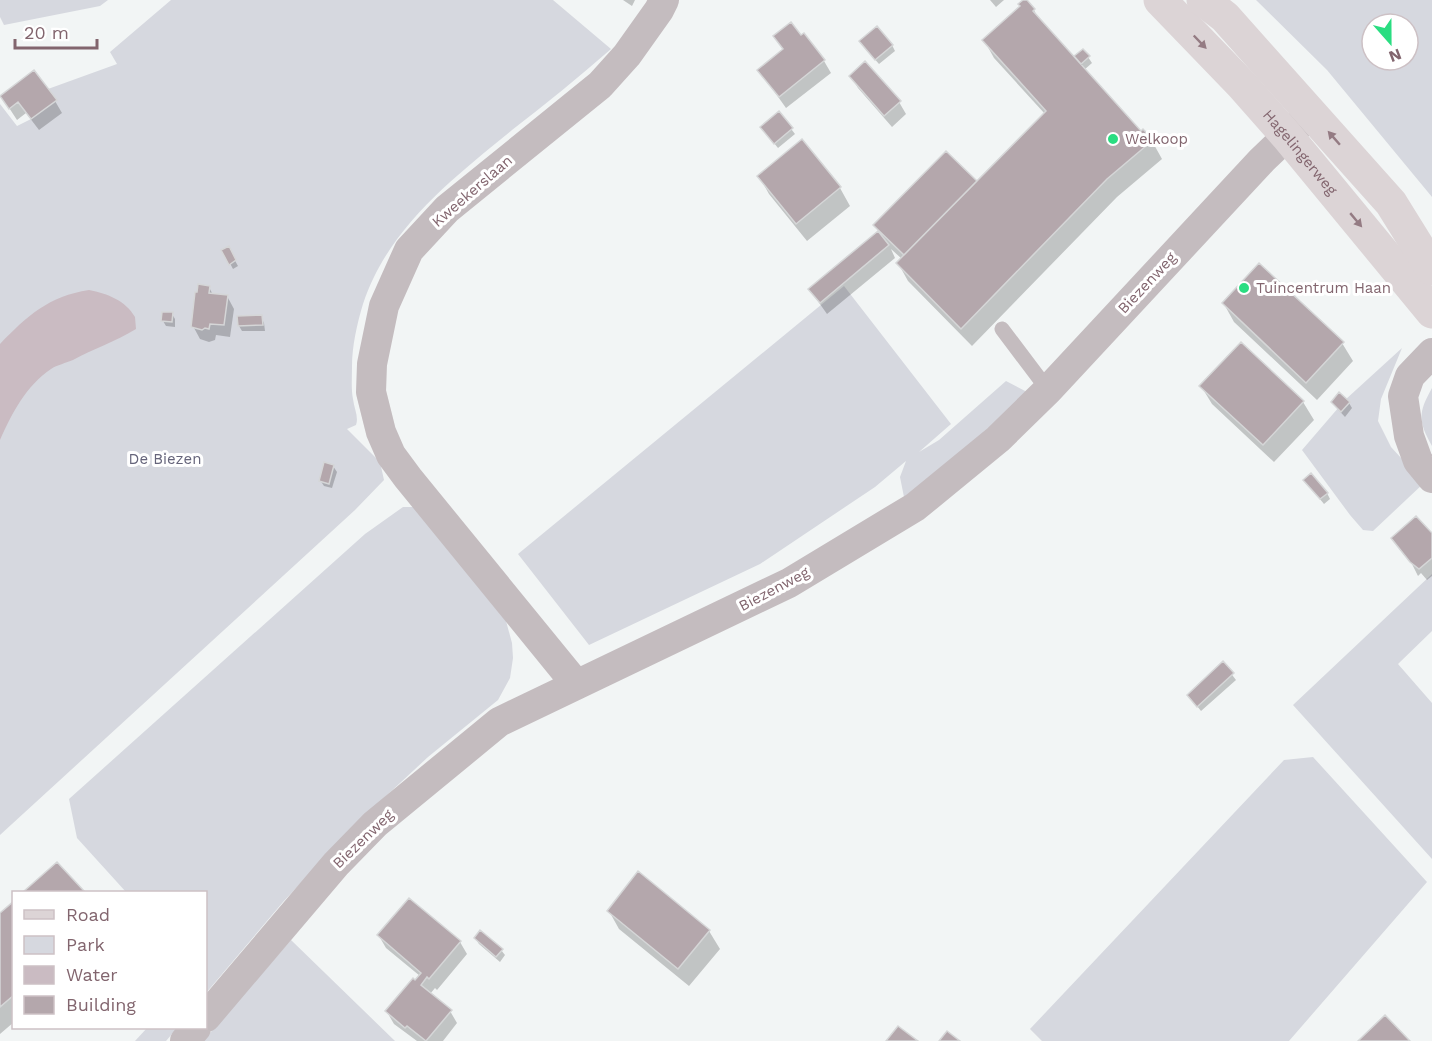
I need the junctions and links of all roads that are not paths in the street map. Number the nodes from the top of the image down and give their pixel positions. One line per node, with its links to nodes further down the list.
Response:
1 (664, 0): 12 (street, Kweekerslaan)
2 (1160, 0): 5 (main road, Hagelingerweg, one-way to 5)
3 (1203, 0): 4 (main road)
4 (1312, 113): 5 (street, Biezenweg); 6 (main road, one-way to 4)
5 (1287, 136): 7 (main road, Hagelingerweg, one-way to 7); 10 (street, Biezenweg)
6 (1432, 269)
7 (1432, 312)
8 (1002, 329): 10 (lane)
9 (1432, 353): 11 (street)
10 (1048, 390): 12 (street, Biezenweg)
11 (1432, 478)
12 (576, 684): 13 (street, Biezenweg)
13 (207, 1016)
14 (195, 1029): 15 (street)
15 (185, 1041)

